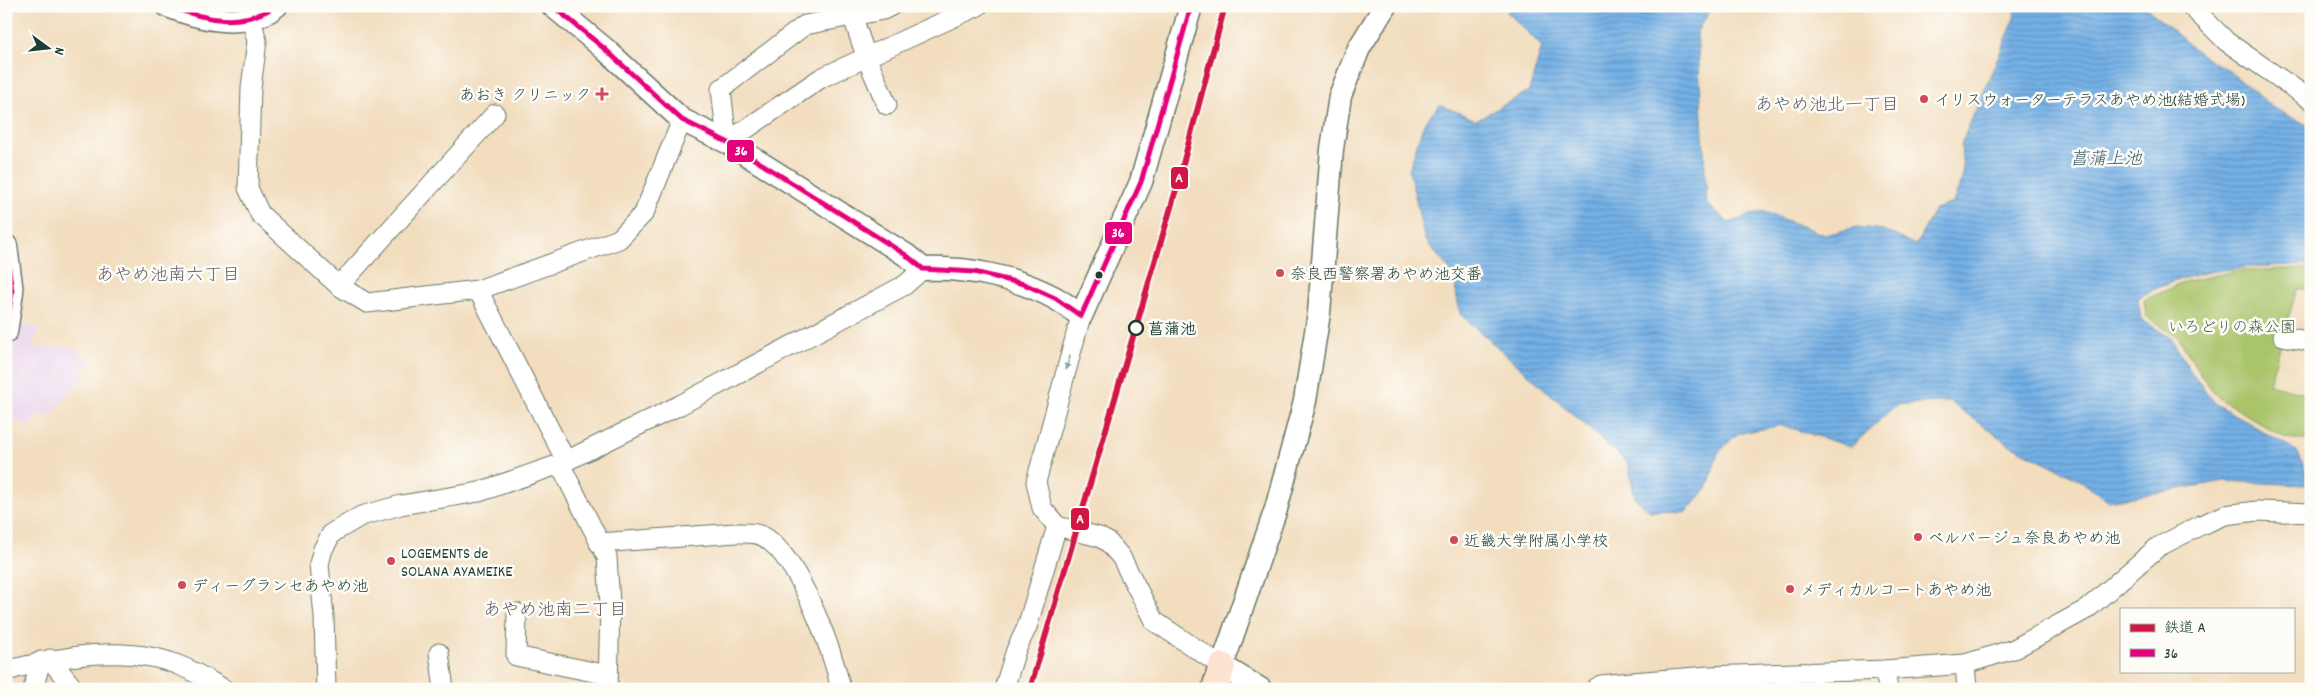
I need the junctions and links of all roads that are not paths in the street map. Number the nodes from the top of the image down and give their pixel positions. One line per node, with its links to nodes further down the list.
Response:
1 (168, 6): 10 (street)
2 (276, 6): 10 (street)
3 (553, 6): 15 (street)
4 (890, 6): 9 (street)
5 (978, 6): 11 (street)
6 (1191, 6): 21 (street)
7 (1385, 6): 35 (street)
8 (2191, 6): 12 (street)
9 (851, 12): 11 (street); 16 (street)
10 (251, 19): 19 (street)
11 (867, 59): 13 (street); 16 (street)
12 (2311, 100)
13 (888, 105)
14 (495, 114): 19 (street)
15 (682, 120): 16 (street); 20 (street)
16 (727, 142): 18 (street)
17 (6, 246): 22 (street)
18 (923, 269): 21 (street); 25 (street)
19 (339, 286): 20 (street)
20 (478, 290): 25 (street)
21 (1081, 316): 27 (street, one-way to 27)
22 (6, 332)
23 (2284, 336): 24 (street)
24 (2311, 342)
25 (563, 463): 28 (street); 42 (street)
26 (2311, 513): 32 (street)
27 (1057, 526): 35 (street); 45 (street)
28 (599, 543): 37 (street); 44 (street)
29 (517, 613): 37 (street)
30 (440, 652): 43 (street)
31 (46, 660): 34 (street); 39 (street); 40 (street); 41 (street)
32 (1965, 664): 33 (street); 49 (street)
33 (1885, 670): 36 (street); 48 (street)
34 (6, 671)
35 (1218, 677): 46 (street)
36 (1833, 680): 38 (street)
37 (608, 682)
38 (1746, 682): 47 (street)
39 (33, 689)
40 (74, 689)
41 (224, 689)
42 (326, 689)
43 (444, 689)
44 (841, 689)
45 (1004, 689)
46 (1260, 689)
47 (1594, 689)
48 (1888, 689)
49 (1967, 689)

